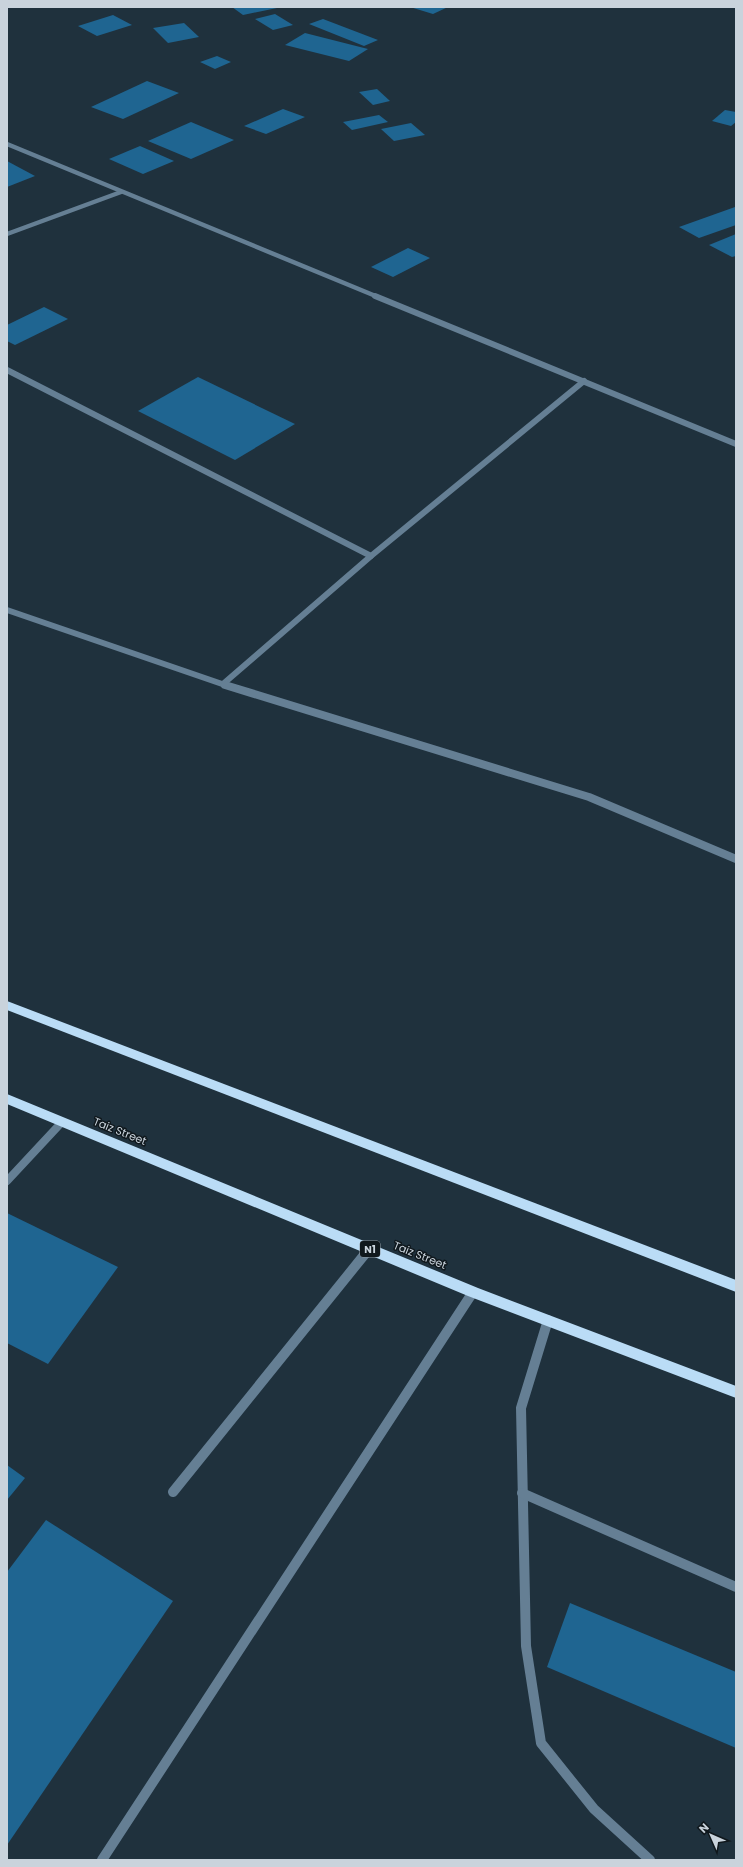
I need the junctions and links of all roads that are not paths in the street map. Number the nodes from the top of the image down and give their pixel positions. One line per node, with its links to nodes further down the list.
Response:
1 (7, 144): 2 (street)
2 (121, 192): 3 (street); 5 (street)
3 (7, 234)
4 (7, 370): 7 (street)
5 (584, 381): 6 (street); 7 (street)
6 (736, 444)
7 (371, 556): 9 (street)
8 (7, 610): 9 (street)
9 (223, 684): 10 (street)
10 (736, 859)
11 (7, 1006): 16 (highway)
12 (7, 1099): 13 (highway, Taiz Street / N1)
13 (62, 1122): 14 (street); 15 (highway, Taiz Street / N1)
14 (7, 1181)
15 (369, 1249): 17 (highway, Taiz Street / N1); 20 (street)
16 (736, 1286)
17 (473, 1292): 18 (highway, Taiz Street / N1); 23 (street)
18 (548, 1320): 19 (highway, Taiz Street / N1); 21 (street)
19 (736, 1392)
20 (172, 1492)
21 (522, 1493): 22 (street); 24 (street)
22 (736, 1587)
23 (102, 1860)
24 (650, 1860)

